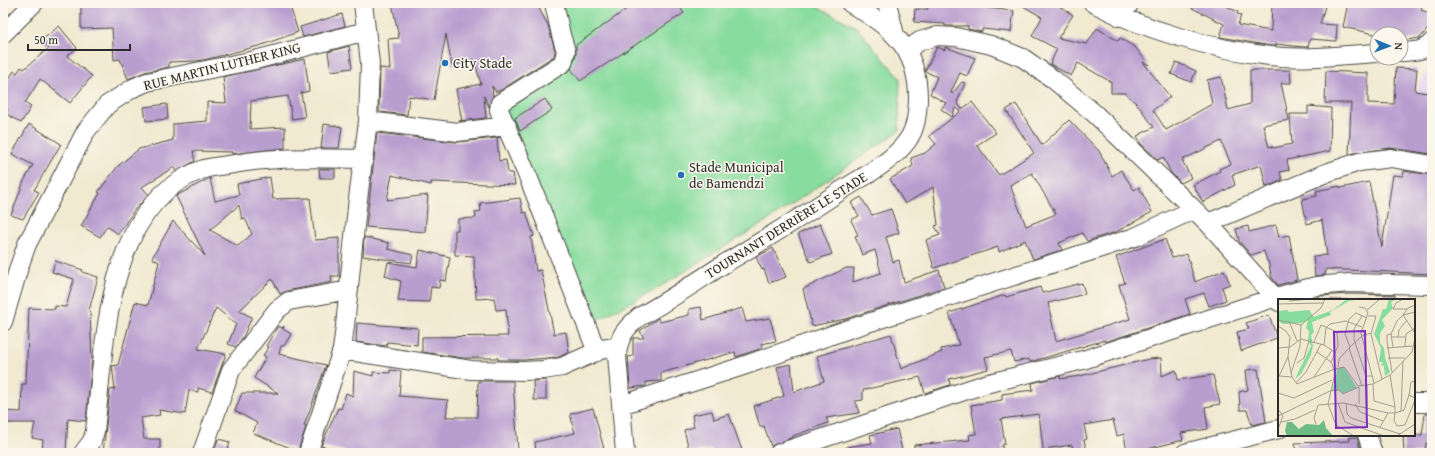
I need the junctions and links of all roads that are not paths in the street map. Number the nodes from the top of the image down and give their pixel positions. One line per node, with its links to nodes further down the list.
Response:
1 (34, 3): 9 (street)
2 (363, 3): 8 (street)
3 (554, 3): 16 (street)
4 (850, 3): 10 (street, TOURNANT DERRIÈRE LE STADE)
5 (887, 3): 10 (street)
6 (1093, 3): 7 (street)
7 (1125, 10): 14 (street)
8 (366, 31): 15 (street); 25 (street, RUE MARTIN LUTHER KING)
9 (3, 34)
10 (895, 35): 12 (street, TOURNANT DERRIÈRE LE STADE)
11 (1432, 42): 13 (street)
12 (907, 50): 19 (street); 26 (street, TOURNANT DERRIÈRE LE STADE)
13 (1409, 51)
14 (1369, 53)
15 (368, 121): 16 (street); 17 (street)
16 (507, 126): 28 (street)
17 (364, 159): 22 (street); 34 (street)
18 (1432, 165): 20 (street)
19 (1193, 210): 20 (street); 31 (street)
20 (1208, 224): 24 (street)
21 (1432, 285): 23 (street)
22 (349, 290): 27 (street); 35 (street)
23 (1280, 299)
24 (1277, 300): 38 (street)
25 (3, 322)
26 (618, 340): 28 (street); 31 (street)
27 (342, 350): 28 (street); 36 (street)
28 (596, 352)
29 (1432, 403): 30 (street)
30 (1415, 404)
31 (621, 405): 37 (street)
32 (1278, 429): 39 (street)
33 (1367, 436): 40 (street)
34 (83, 453)
35 (202, 453)
36 (308, 453)
37 (625, 453)
38 (779, 453)
39 (1185, 453)
40 (1373, 453)

